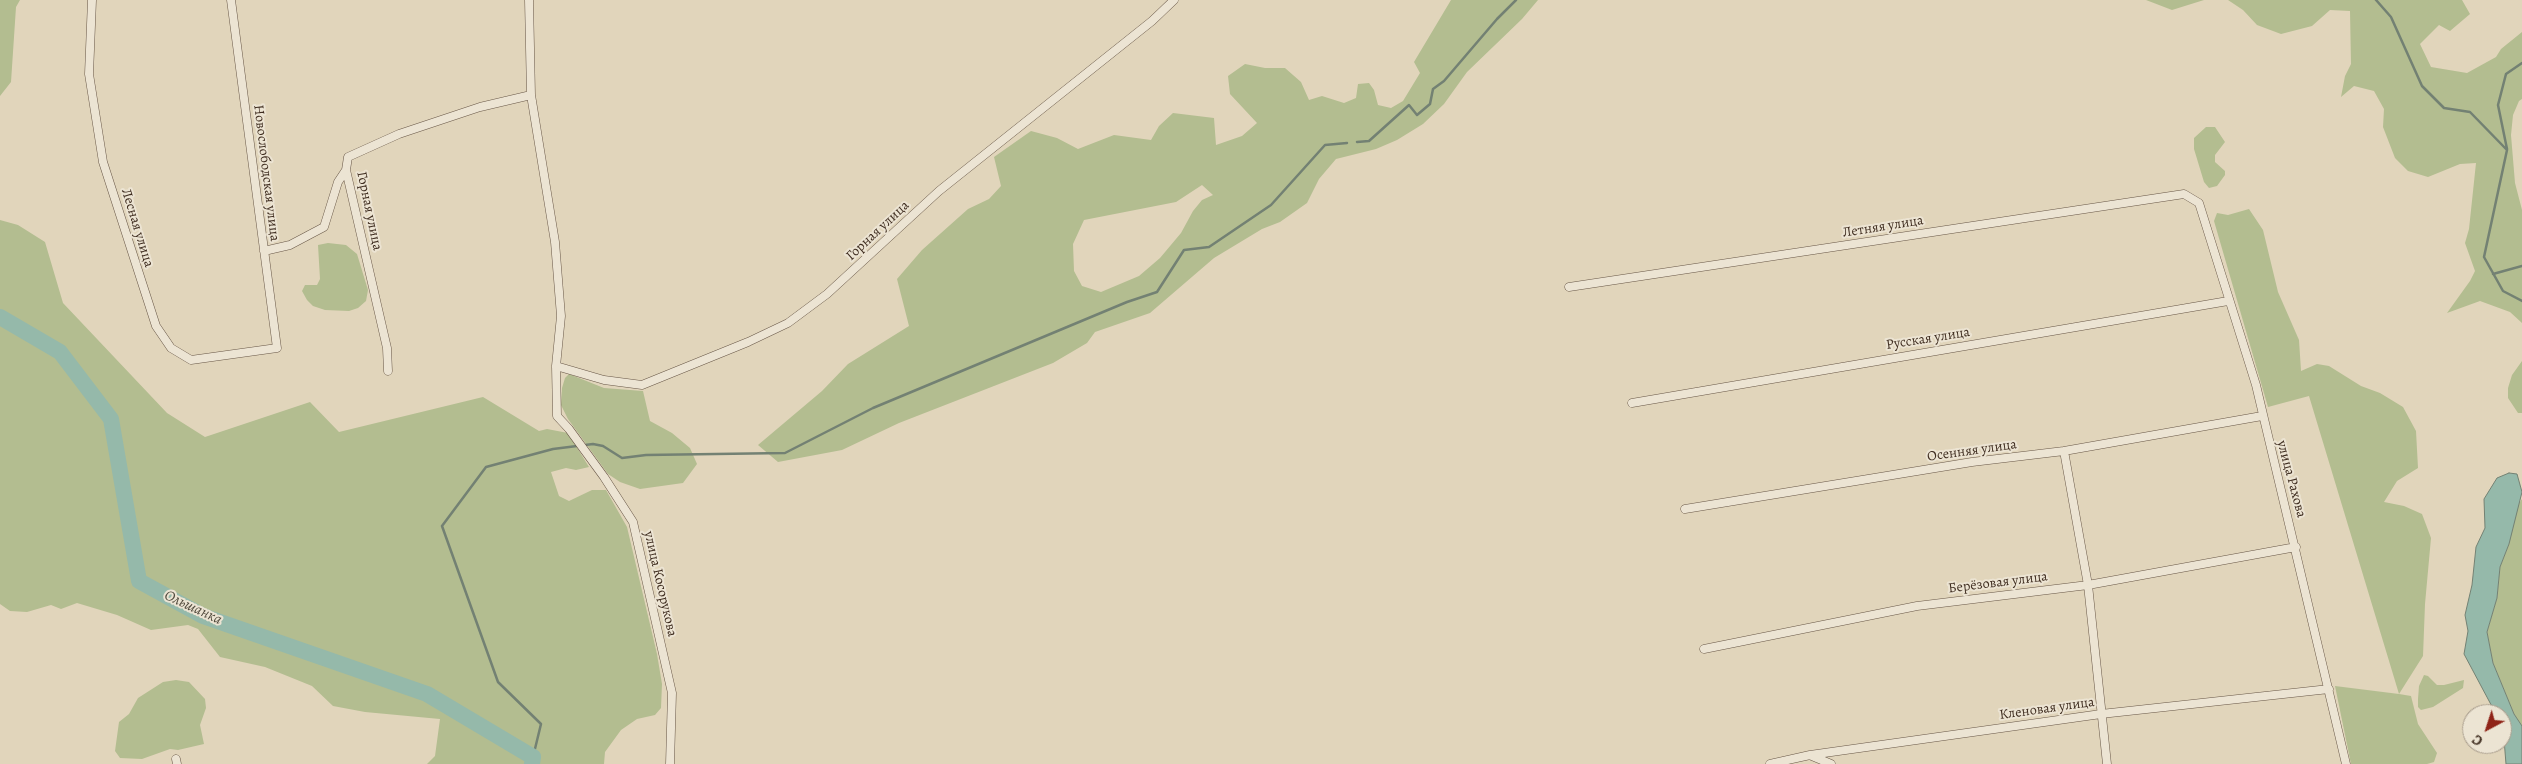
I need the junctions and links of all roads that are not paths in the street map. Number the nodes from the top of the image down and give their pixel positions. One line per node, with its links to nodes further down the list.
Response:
1 (92, 0): 11 (street, Лесная улица)
2 (231, 0): 8 (street, Новослободская улица)
3 (529, 0): 5 (street, улица Косорукова)
4 (1174, 0): 12 (street, Горная улица)
5 (531, 95): 6 (street, Горная улица); 12 (street, улица Косорукова)
6 (346, 170): 8 (street); 13 (street, Горная улица)
7 (2199, 203): 9 (street, Летняя улица); 10 (street, улица Рахова)
8 (264, 251): 11 (street, Новослободская улица)
9 (1569, 287)
10 (2228, 301): 14 (street, Русская улица); 15 (street, улица Рахова)
11 (277, 348)
12 (556, 366): 24 (street, улица Косорукова)
13 (388, 371)
14 (1632, 402)
15 (2262, 416): 16 (street, Осенняя улица); 18 (street, улица Рахова)
16 (2064, 451): 17 (street, Осенняя улица); 19 (street)
17 (1685, 509)
18 (2296, 547): 19 (street, Берёзовая улица); 21 (street, улица Рахова)
19 (2088, 585): 20 (street, Берёзовая улица); 22 (street)
20 (1704, 649)
21 (2329, 688): 22 (street, Кленовая улица); 28 (street, улица Рахова)
22 (2101, 714): 23 (street, Кленовая улица); 27 (street)
23 (1810, 755): 25 (street, Кленовая улица); 26 (street)
24 (670, 764)
25 (1770, 764)
26 (1831, 764)
27 (2107, 764)
28 (2346, 764)

